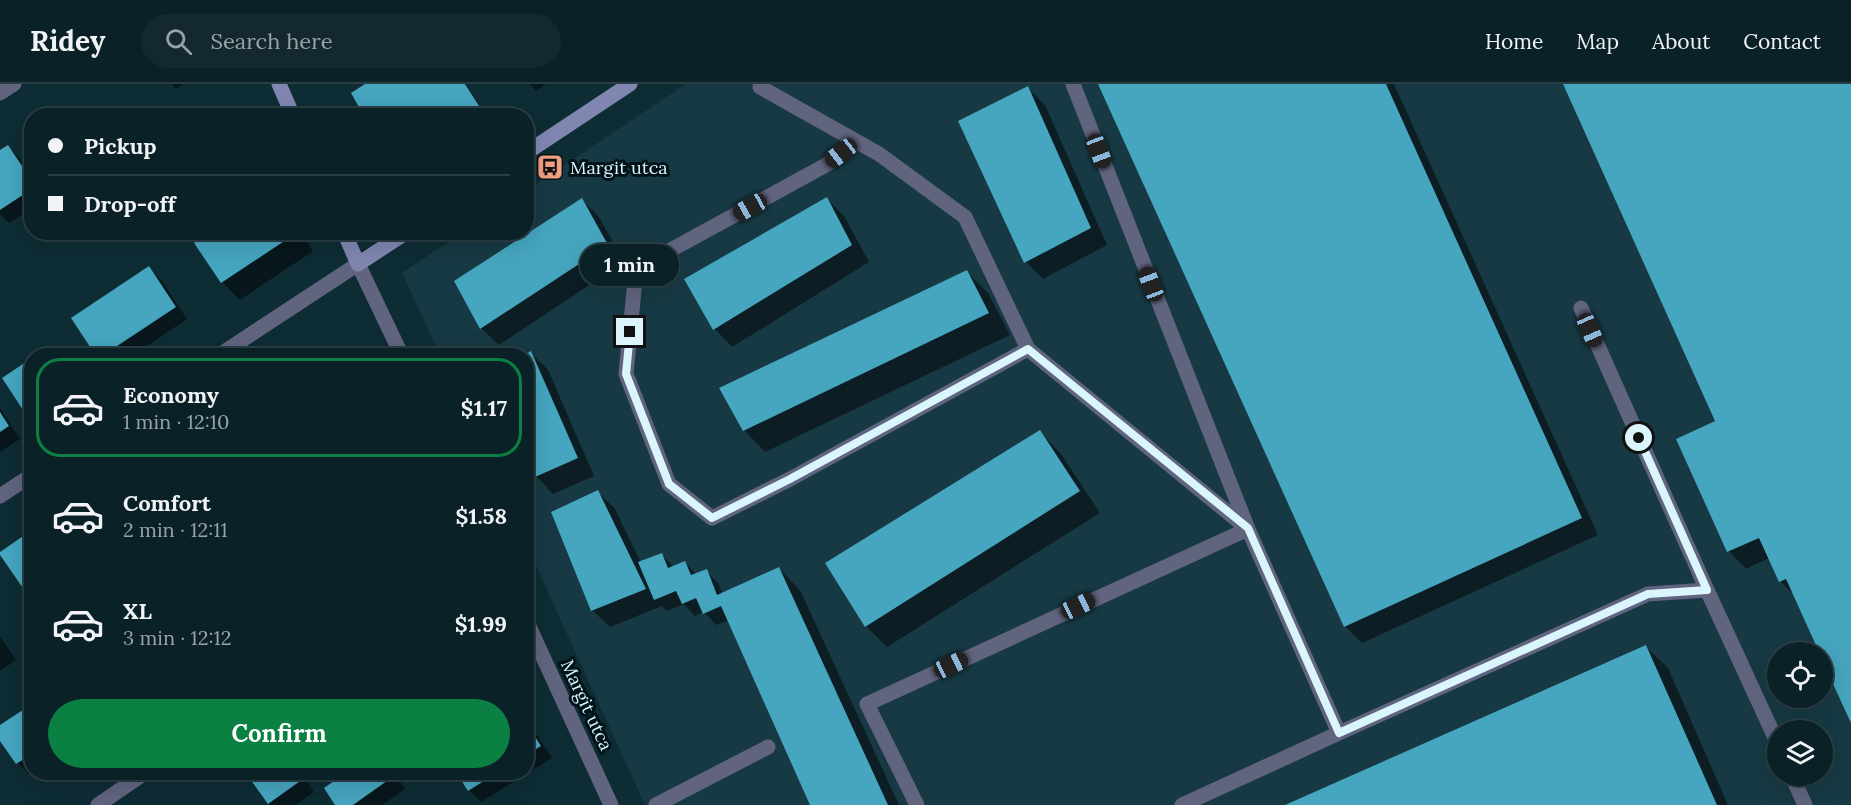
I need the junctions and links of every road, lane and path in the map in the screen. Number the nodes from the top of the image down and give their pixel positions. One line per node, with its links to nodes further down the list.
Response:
1 (14, 84): 6 (street)
2 (279, 84): 7 (street)
3 (630, 84): 9 (street)
4 (1073, 84): 19 (street)
5 (760, 87): 8 (street)
6 (0, 93)
7 (289, 108)
8 (856, 142): 16 (street); 16 (street)
9 (534, 148)
10 (348, 240): 12 (street)
11 (395, 240): 12 (street)
12 (358, 264): 14 (street); 15 (street)
13 (1581, 308): 20 (street)
14 (230, 348)
15 (398, 348)
16 (1028, 349): 19 (street)
17 (24, 481): 18 (street)
18 (0, 496)
19 (1248, 528): 23 (street); 30 (street)
20 (1707, 590): 22 (street); 23 (street)
21 (534, 637): 28 (street, Margit utca)
22 (1767, 720)
23 (1339, 733): 31 (street)
24 (768, 747): 29 (street)
25 (134, 780): 27 (street)
26 (1796, 786): 32 (street)
27 (98, 805)
28 (611, 805)
29 (656, 805)
30 (917, 805)
31 (1182, 805)
32 (1805, 805)

